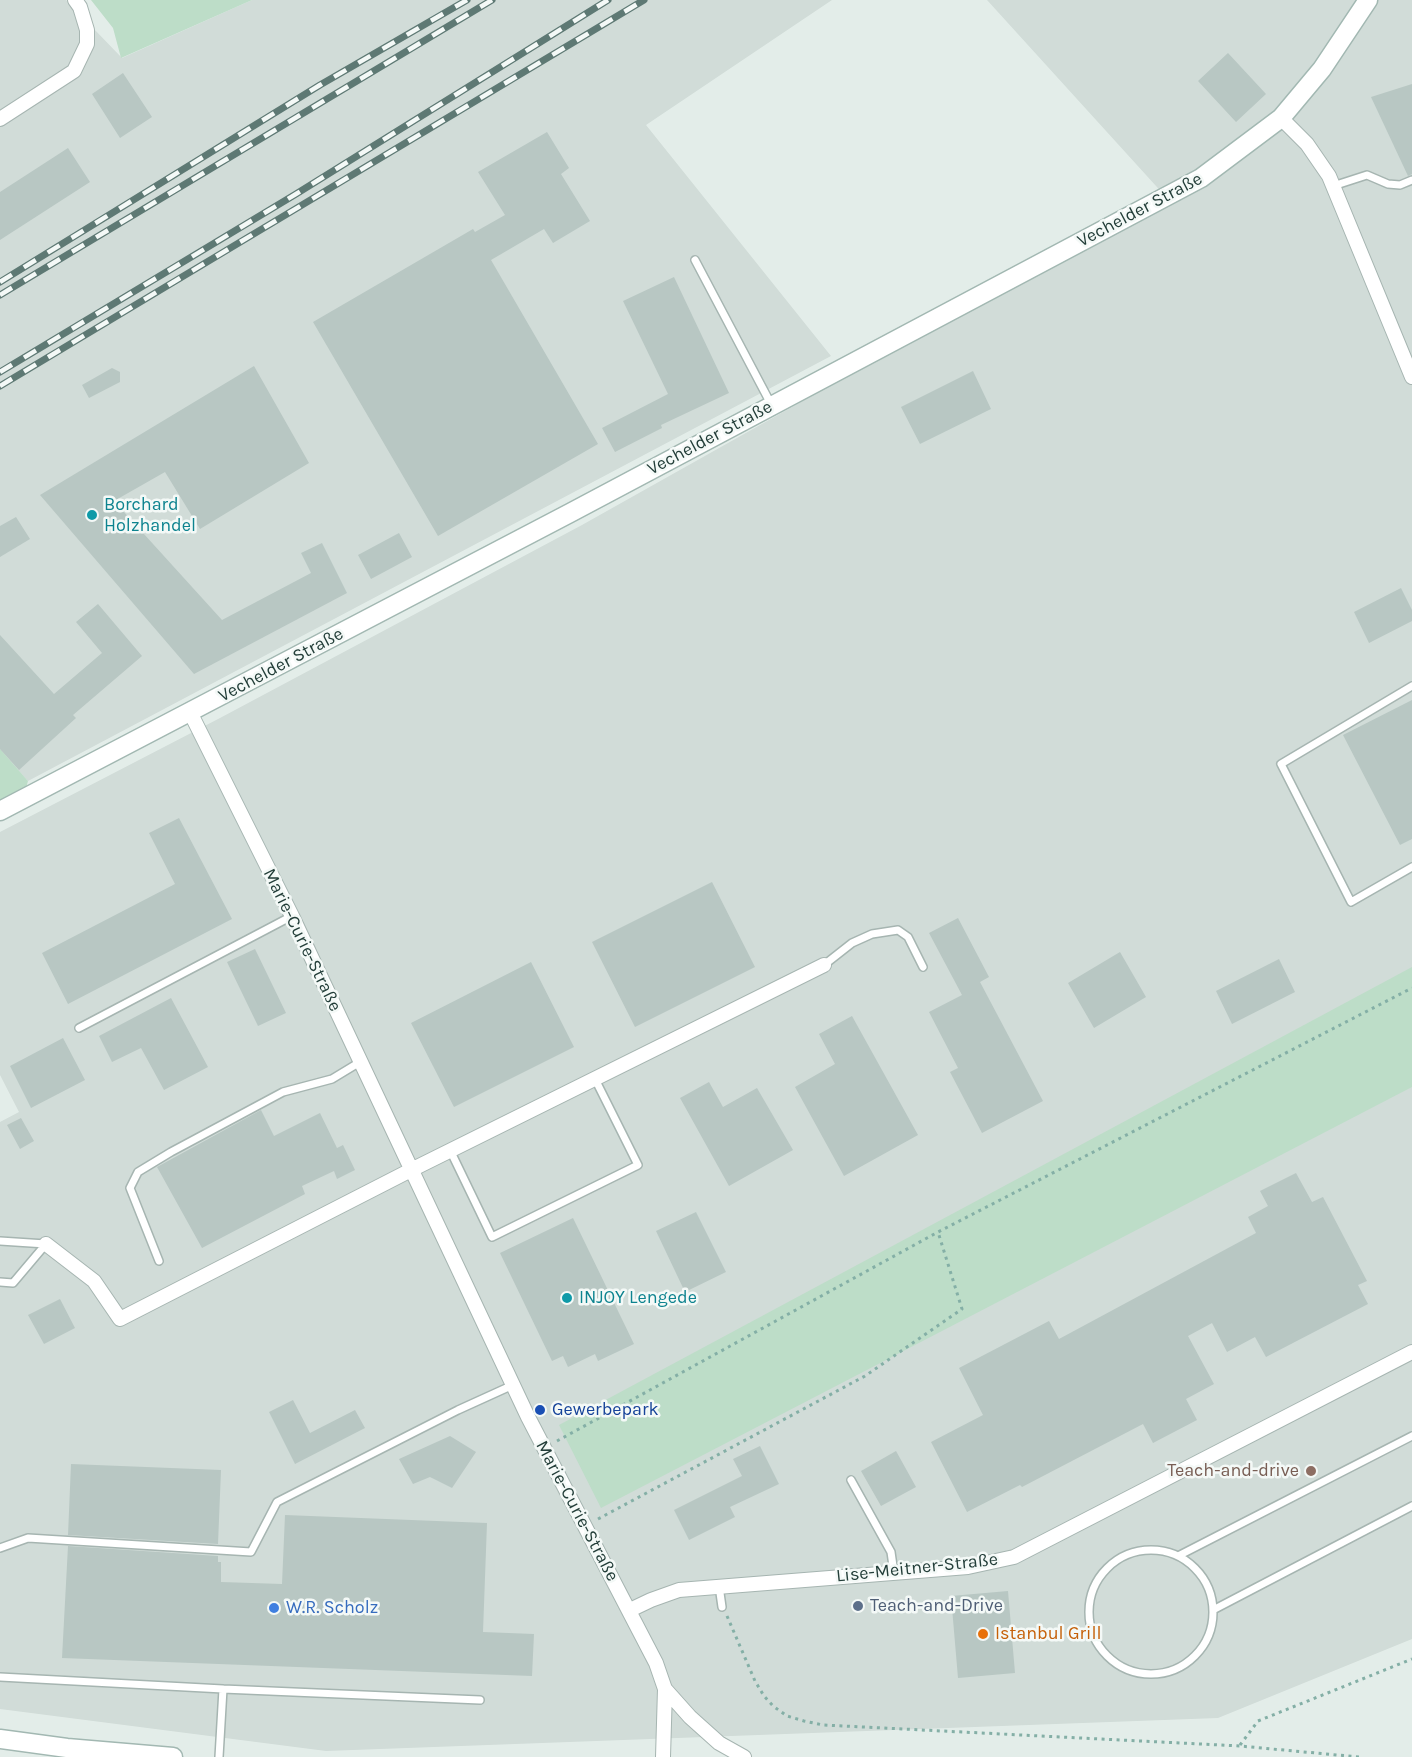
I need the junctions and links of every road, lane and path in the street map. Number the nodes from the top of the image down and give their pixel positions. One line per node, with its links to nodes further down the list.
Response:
1 (75, 0): 4 (street)
2 (1368, 0): 3 (main road, Vechelder Straße)
3 (1281, 118): 6 (street); 9 (main road, Vechelder Straße)
4 (0, 119)
5 (1412, 180): 6 (lane)
6 (1334, 186): 8 (street)
7 (695, 260): 9 (lane)
8 (1412, 377)
9 (771, 405): 11 (main road, Vechelder Straße)
10 (1412, 686): 13 (lane)
11 (190, 712): 12 (main road, Vechelder Straße); 14 (street, Marie-Curie-Straße)
12 (0, 811)
13 (1412, 867)
14 (292, 916): 18 (lane); 19 (street, Marie-Curie-Straße)
15 (824, 965): 16 (lane); 20 (street)
16 (923, 968)
17 (1412, 988): 23 (path)
18 (79, 1028)
19 (360, 1062): 22 (street, Marie-Curie-Straße); 26 (lane)
20 (595, 1079): 21 (street); 21 (lane)
21 (450, 1150): 22 (street)
22 (411, 1170): 25 (street); 29 (street, Marie-Curie-Straße)
23 (938, 1232): 31 (path); 34 (path)
24 (0, 1241): 25 (lane)
25 (46, 1244): 27 (lane)
26 (159, 1261)
27 (0, 1282)
28 (1412, 1352): 37 (street, Lise-Meitner-Straße)
29 (513, 1385): 31 (street, Marie-Curie-Straße); 35 (lane)
30 (1412, 1436): 36 (lane)
31 (545, 1448): 34 (street, Marie-Curie-Straße)
32 (851, 1480): 37 (lane)
33 (1412, 1506): 40 (lane)
34 (585, 1525): 41 (street, Marie-Curie-Straße)
35 (0, 1548)
36 (1178, 1556): 40 (lane); 40 (lane)
37 (894, 1573): 38 (street, Lise-Meitner-Straße)
38 (719, 1586): 39 (lane); 41 (street, Lise-Meitner-Straße)
39 (722, 1606): 48 (path)
40 (1213, 1610)
41 (630, 1611): 45 (street, Marie-Curie-Straße)
42 (1412, 1659): 48 (path)
43 (0, 1677): 44 (lane)
44 (223, 1689): 46 (lane); 50 (lane)
45 (665, 1689): 51 (street, Marie-Curie-Straße); 52 (street, Marie-Curie-Straße)
46 (480, 1700)
47 (0, 1739): 49 (main road)
48 (1239, 1746): 53 (path)
49 (173, 1757)
50 (219, 1757)
51 (663, 1757)
52 (744, 1757)
53 (1359, 1757)

